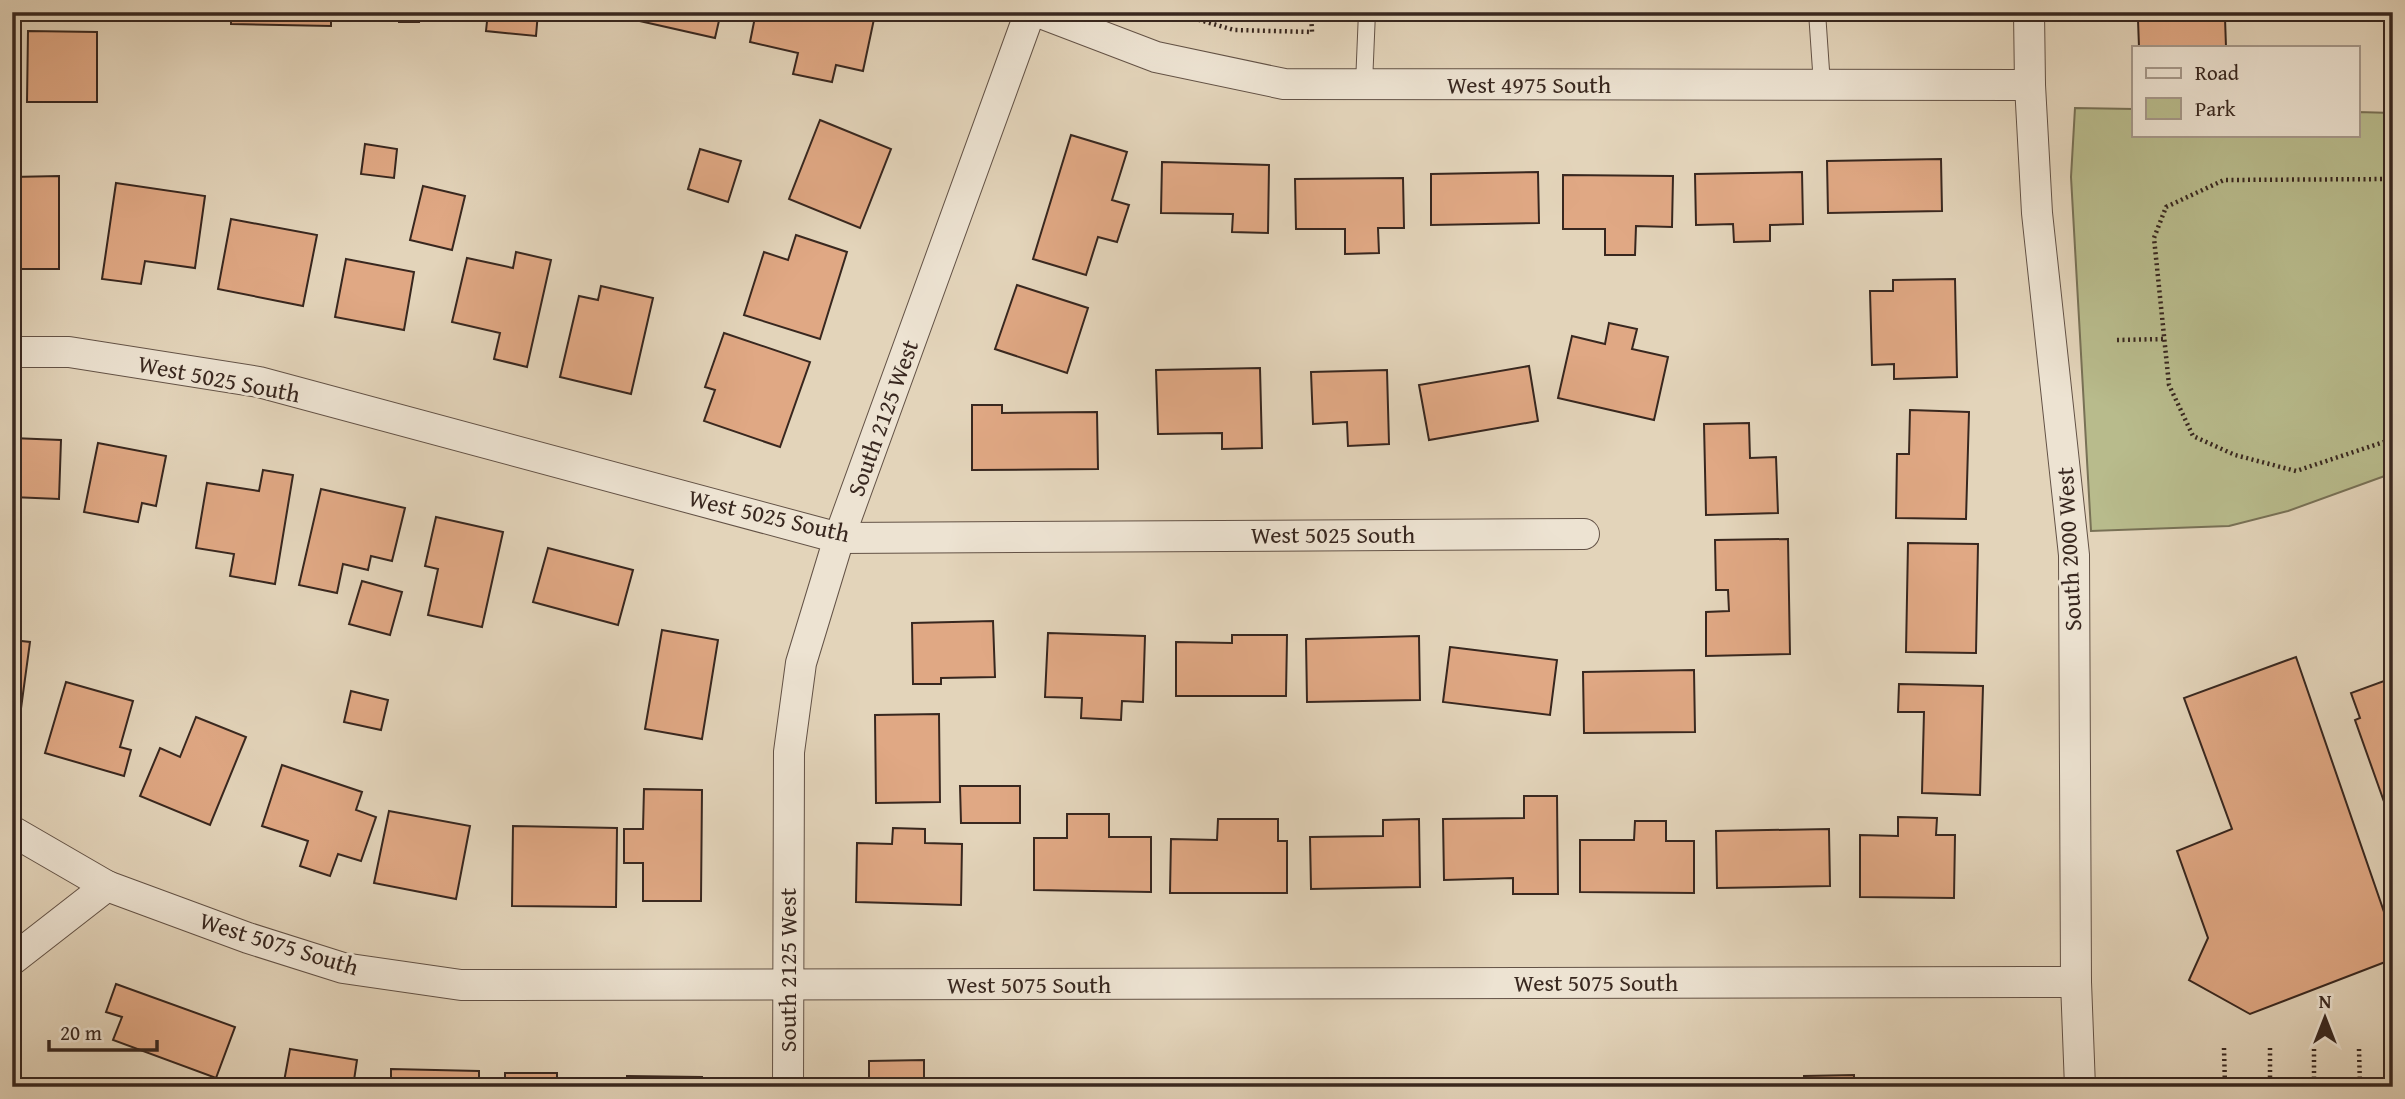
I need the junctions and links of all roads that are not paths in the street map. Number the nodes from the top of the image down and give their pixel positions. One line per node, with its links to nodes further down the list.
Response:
1 (1030, 12): 11 (street, South 2125 West)
2 (1038, 12): 6 (street, West 4975 South)
3 (1367, 12): 6 (lane)
4 (1817, 12): 7 (lane)
5 (2029, 12): 8 (street, South 2000 West)
6 (1364, 84): 7 (street, West 4975 South)
7 (1822, 85): 8 (street, West 4975 South)
8 (2030, 85): 15 (street, South 2000 West)
9 (12, 352): 11 (street, West 5025 South)
10 (1584, 534): 11 (street, West 5025 South)
11 (839, 538): 16 (street, South 2125 West)
12 (12, 831): 13 (street, West 5075 South)
13 (107, 886): 14 (street); 16 (street, West 5075 South)
14 (12, 960)
15 (2076, 982): 16 (street, West 5075 South); 18 (street, South 2000 West)
16 (788, 985): 17 (street, South 2125 West)
17 (788, 1087)
18 (2080, 1087)

